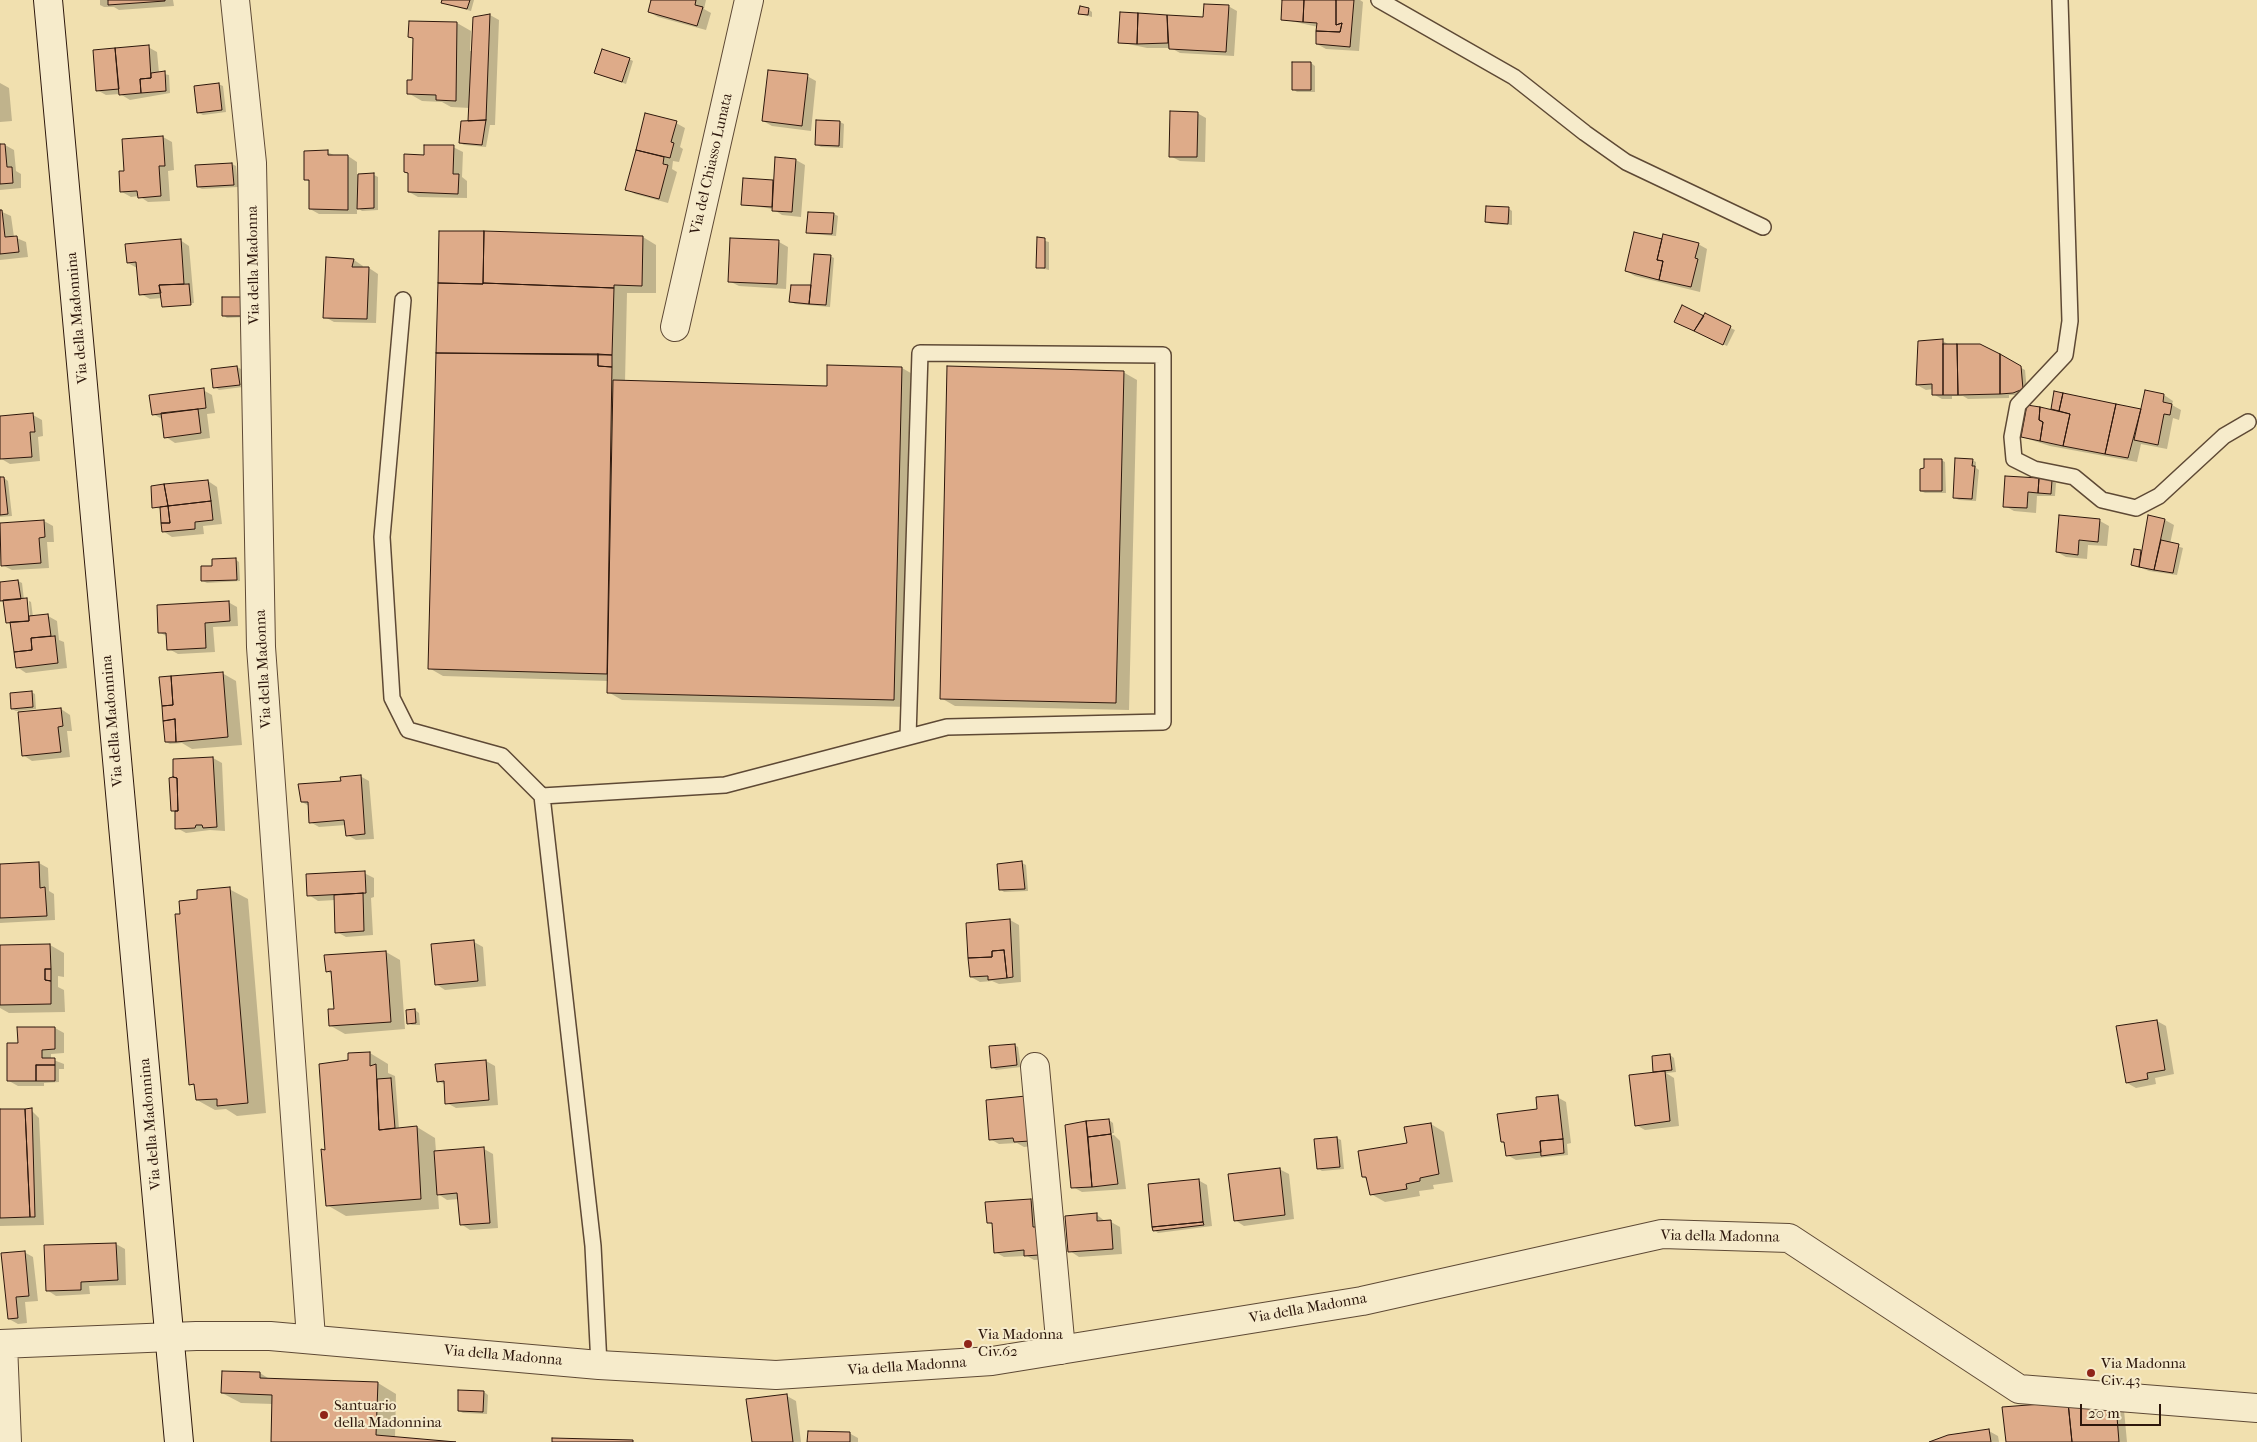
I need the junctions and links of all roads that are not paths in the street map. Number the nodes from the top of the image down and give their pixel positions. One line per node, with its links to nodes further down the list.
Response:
1 (48, 0): 13 (street, Via della Madonnina)
2 (234, 0): 14 (street, Via della Madonna)
3 (749, 0): 8 (street, Via del Chiasso Lunata)
4 (1379, 0): 6 (lane)
5 (2060, 0): 9 (lane)
6 (1763, 227)
7 (403, 300): 11 (lane)
8 (675, 327)
9 (2248, 422)
10 (908, 737): 10 (lane); 11 (lane)
11 (542, 796): 17 (lane)
12 (1035, 1067): 16 (street)
13 (171, 1338): 14 (street, Via della Madonna); 15 (street, Via della Madonna); 20 (street, Via della Madonnina)
14 (311, 1338): 17 (street, Via della Madonna)
15 (1, 1344): 19 (street)
16 (1061, 1350): 17 (street, Via della Madonna); 18 (street, Via della Madonna)
17 (599, 1365)
18 (2257, 1408)
19 (7, 1442)
20 (179, 1442)

